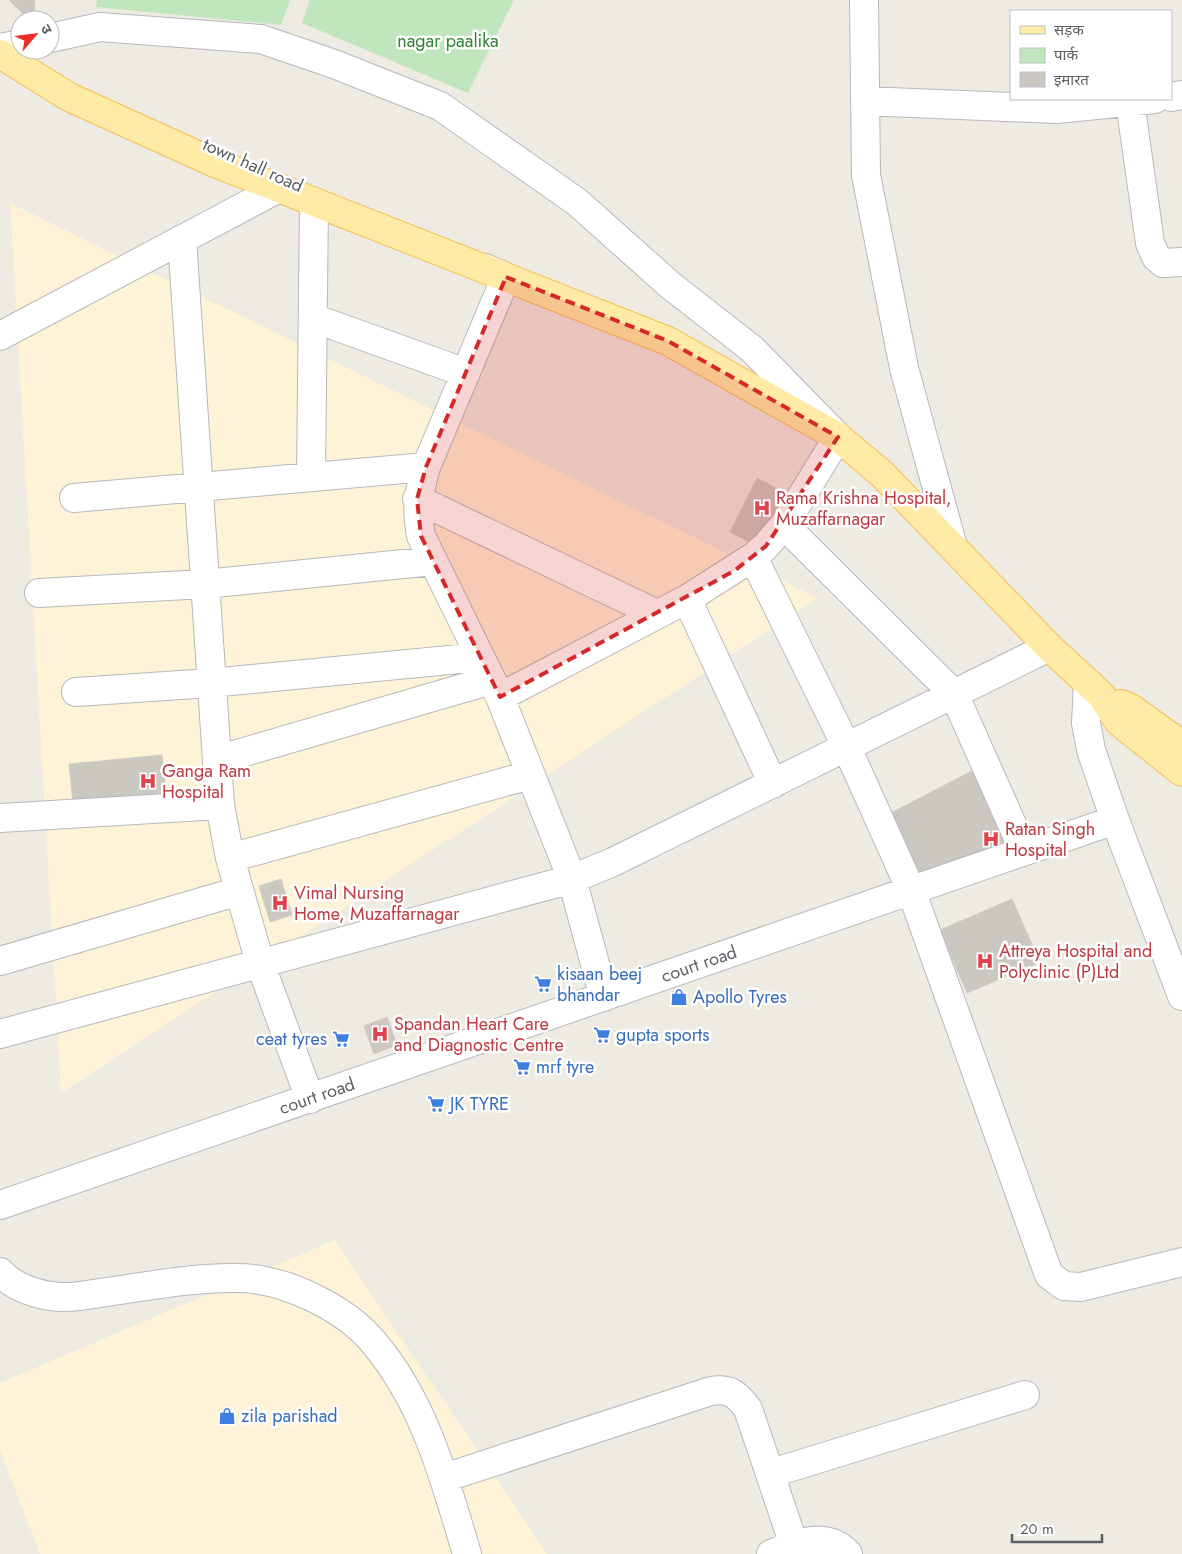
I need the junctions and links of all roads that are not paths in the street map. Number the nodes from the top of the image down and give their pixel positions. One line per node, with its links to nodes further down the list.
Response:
1 (864, 0): 5 (street)
2 (60, 36): 14 (street)
3 (0, 54): 6 (main road); 10 (street, town hall road)
4 (1142, 100): 5 (street); 9 (street)
5 (865, 101): 21 (street)
6 (279, 188): 7 (main road); 8 (street)
7 (314, 202): 10 (main road); 11 (street)
8 (182, 240): 12 (street); 17 (street)
9 (1182, 262)
10 (506, 278): 13 (street); 14 (main road)
11 (313, 318): 13 (street); 16 (street)
12 (0, 336)
13 (466, 373): 15 (street)
14 (838, 437): 20 (street); 21 (main road)
15 (426, 467): 16 (street); 19 (street)
16 (311, 477): 17 (street)
17 (199, 487): 18 (street); 24 (street)
18 (74, 498)
19 (417, 499): 23 (street); 27 (street)
20 (784, 525): 22 (street); 33 (street)
21 (953, 547): 28 (main road)
22 (753, 558): 26 (street); 35 (street)
23 (433, 561): 24 (street); 29 (street)
24 (205, 584): 25 (street); 30 (street)
25 (39, 593)
26 (686, 599): 27 (street); 39 (street)
27 (657, 614): 29 (street)
28 (1049, 647): 31 (main road); 33 (street)
29 (490, 678): 30 (street); 36 (street); 38 (street)
30 (211, 683): 32 (street); 36 (street)
31 (1095, 689): 34 (main road); 37 (main road); 42 (street)
32 (76, 692)
33 (954, 694): 35 (street); 43 (street)
34 (1182, 745)
35 (847, 748): 39 (street); 46 (street)
36 (217, 760): 40 (street)
37 (1182, 772)
38 (530, 775): 44 (street); 45 (street)
39 (773, 784): 45 (street)
40 (220, 805): 41 (street); 44 (street)
41 (0, 818)
42 (1114, 820): 43 (street, court road); 51 (street)
43 (1024, 851): 46 (street, court road)
44 (230, 858): 47 (street)
45 (572, 879): 49 (street); 50 (street)
46 (911, 890): 50 (street, court road); 55 (street)
47 (239, 891): 48 (street); 49 (street)
48 (0, 961)
49 (260, 963): 52 (street); 53 (street)
50 (604, 996): 53 (street, court road)
51 (1182, 996)
52 (0, 1034)
53 (310, 1099): 54 (street, court road)
54 (0, 1205)
55 (1182, 1262)
56 (0, 1272): 59 (street)
57 (1025, 1395): 58 (street)
58 (772, 1473): 59 (street); 60 (street)
59 (444, 1478): 61 (street)
60 (783, 1550): 62 (street)
61 (467, 1554)
62 (848, 1554)

